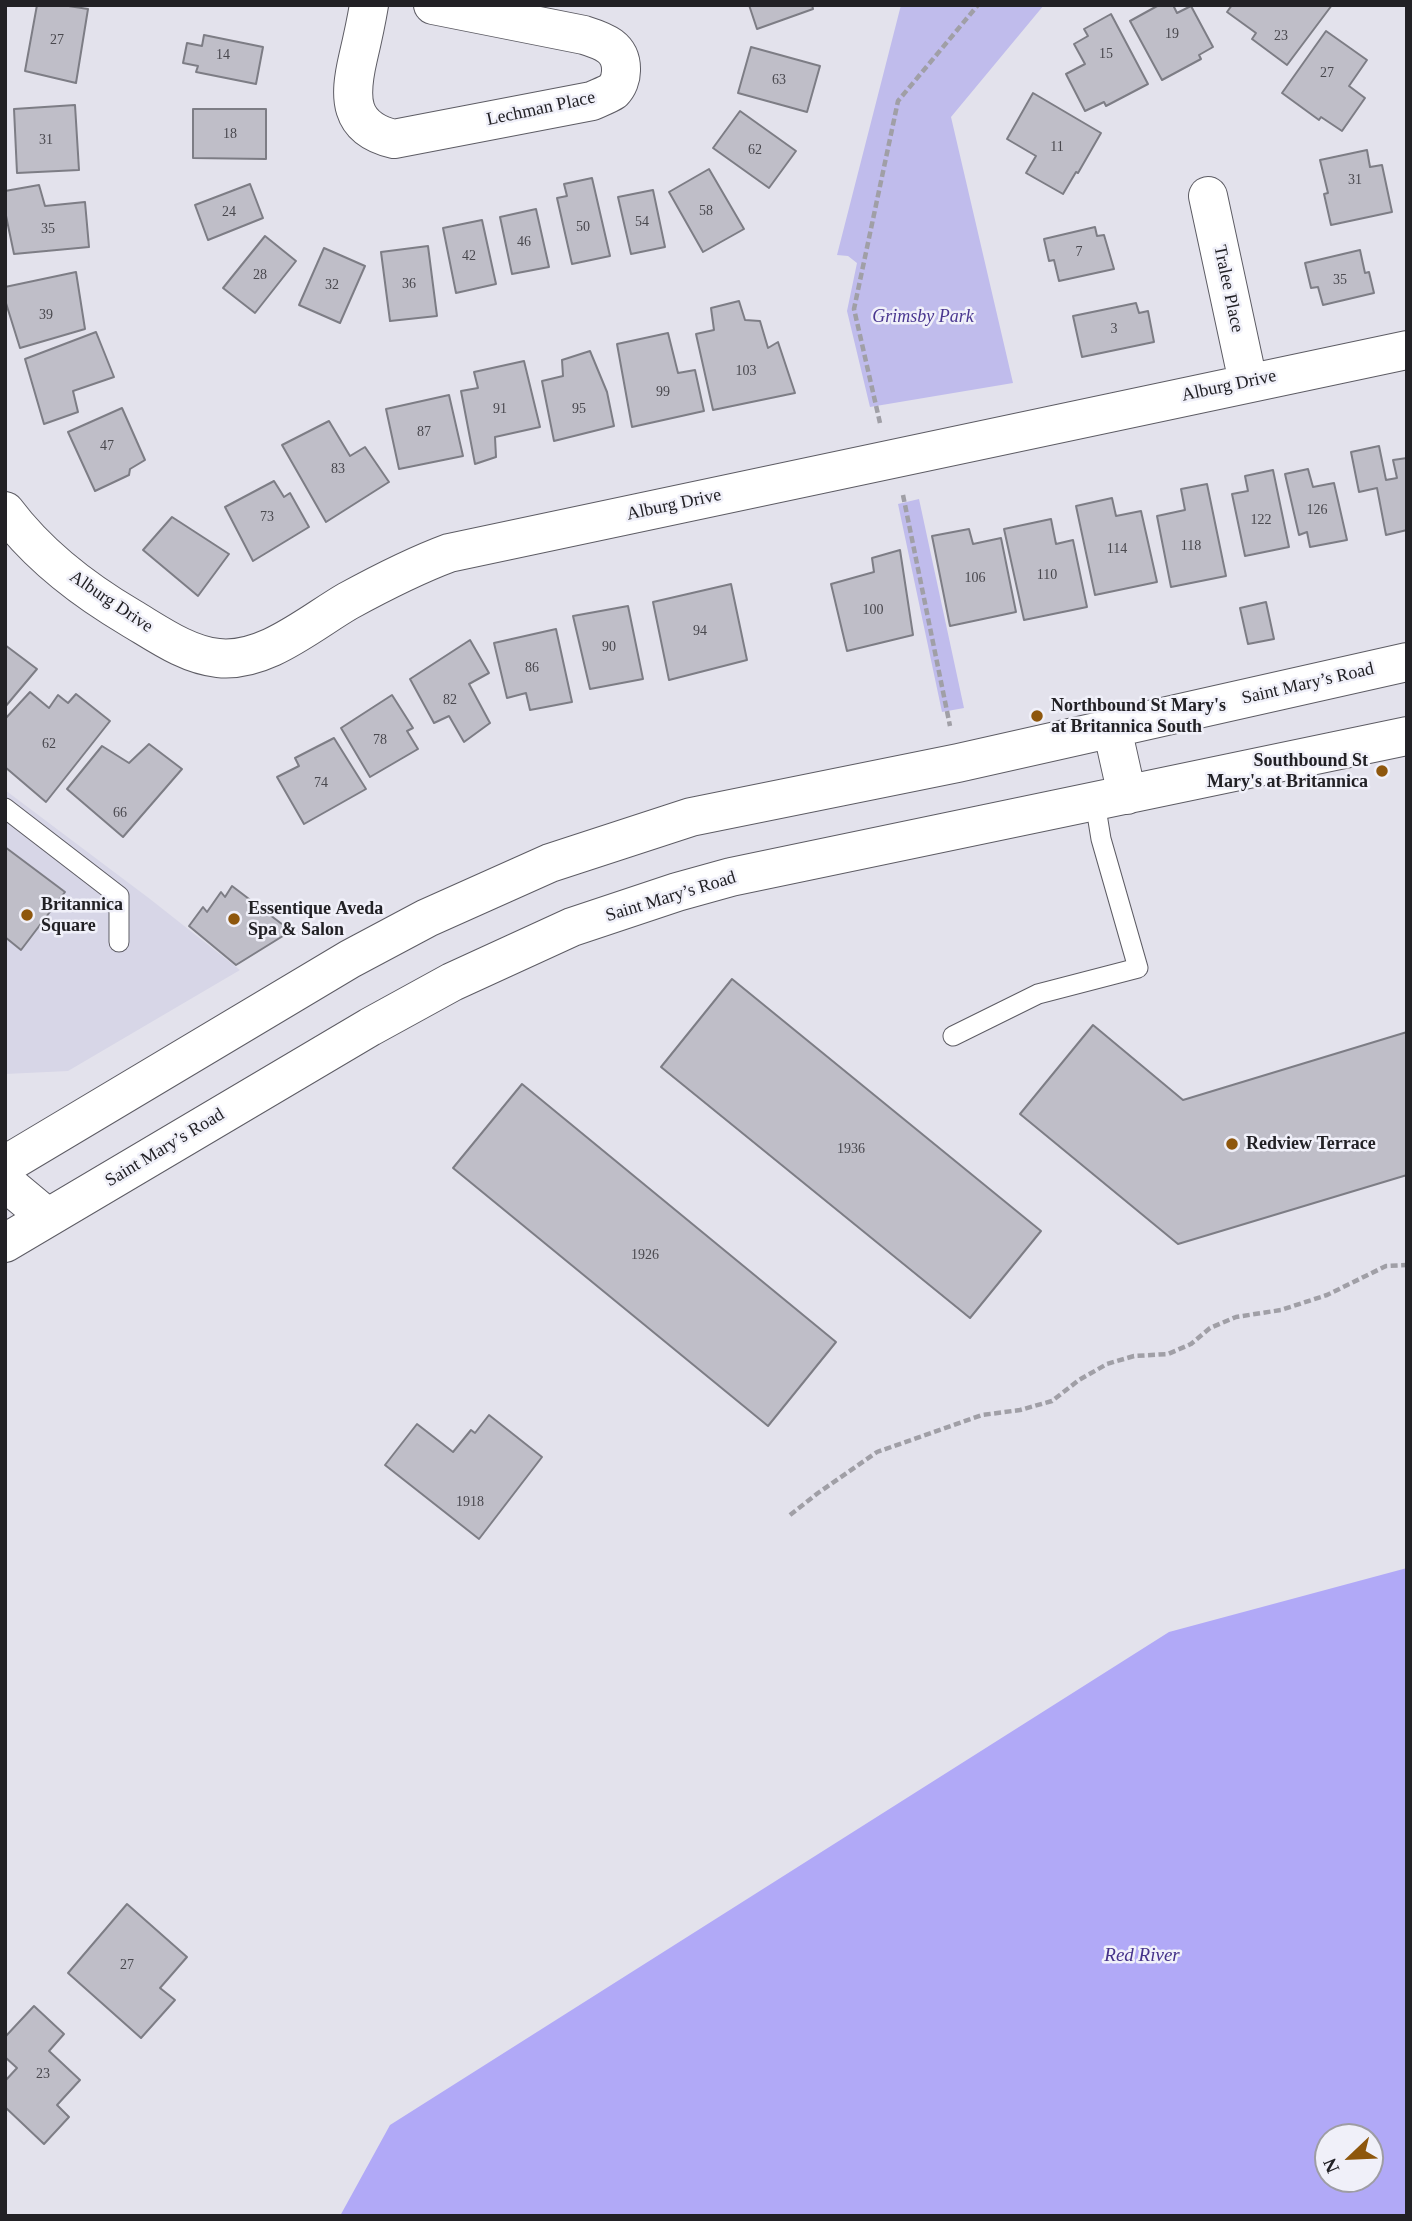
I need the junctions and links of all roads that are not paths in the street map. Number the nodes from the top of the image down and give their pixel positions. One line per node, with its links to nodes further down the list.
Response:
1 (369, 5): 2 (main road, Lechman Place)
2 (433, 5)
3 (1209, 196): 5 (main road, Tralee Place)
4 (1407, 350): 5 (main road, Alburg Drive)
5 (1248, 382): 6 (main road, Alburg Drive)
6 (5, 511)
7 (1407, 662): 8 (main road, Saint Mary’s Road)
8 (1112, 728): 10 (main road); 14 (main road, Saint Mary’s Road)
9 (1407, 736): 10 (main road, Saint Mary’s Road)
10 (1111, 799): 13 (lane); 16 (main road, Saint Mary’s Road)
11 (5, 808): 12 (lane)
12 (119, 942)
13 (953, 1036)
14 (5, 1165)
15 (5, 1182): 16 (main road)
16 (47, 1217): 17 (main road, Saint Mary’s Road)
17 (5, 1243)

